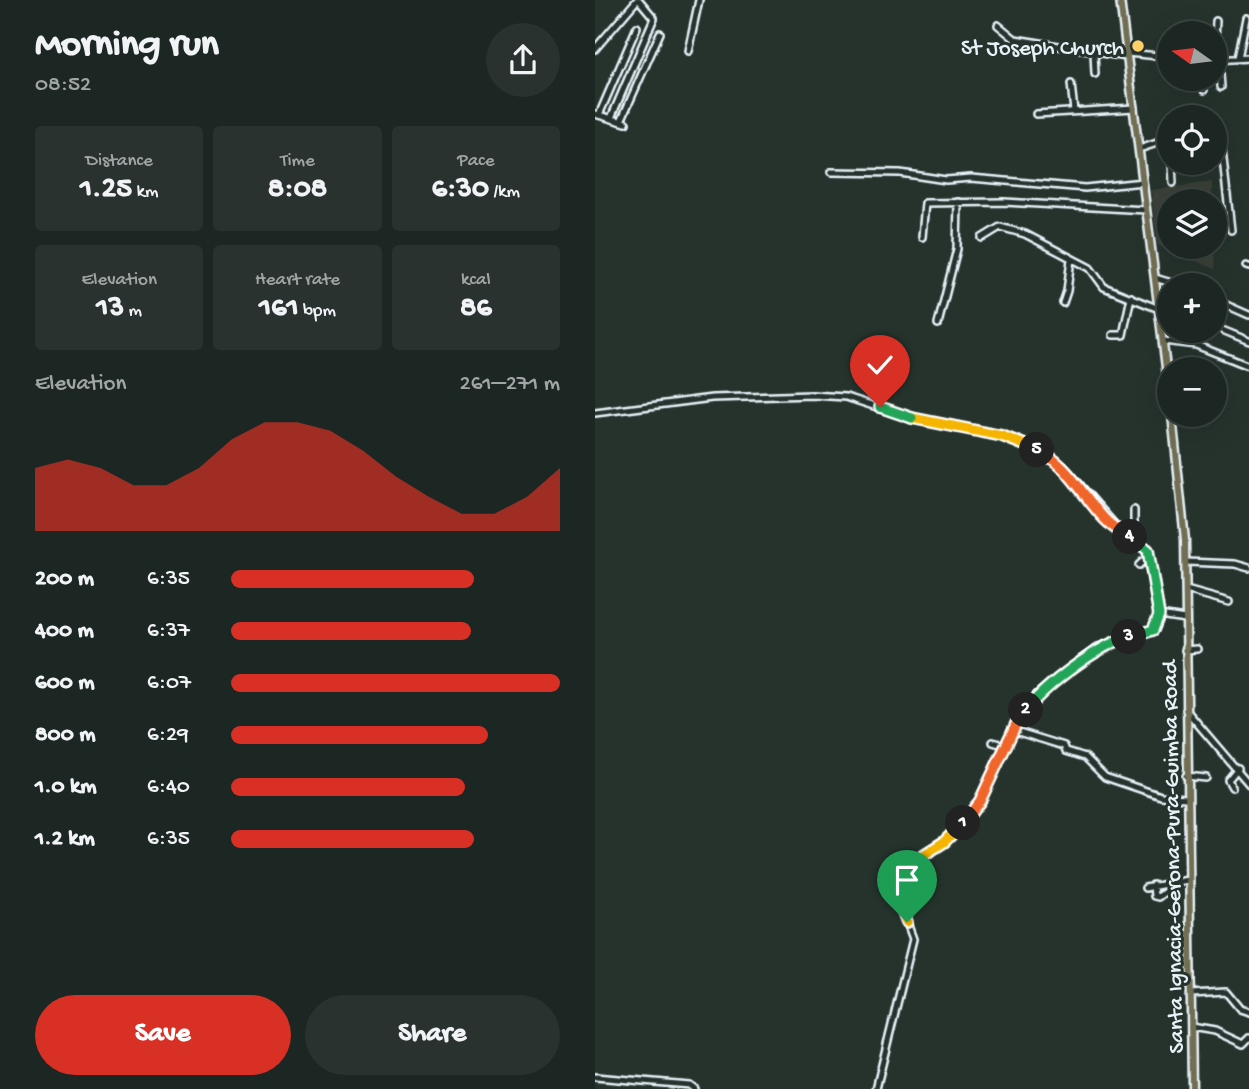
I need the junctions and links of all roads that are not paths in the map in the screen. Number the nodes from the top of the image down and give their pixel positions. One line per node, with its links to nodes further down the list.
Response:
1 (638, 0): 8 (street); 22 (street)
2 (699, 0): 9 (street)
3 (1120, 0): 11 (main road)
4 (1246, 18): 13 (street)
5 (998, 26): 10 (street)
6 (636, 27): 20 (street)
7 (660, 33): 22 (street)
8 (595, 49)
9 (688, 51)
10 (1094, 52): 11 (street); 16 (street)
11 (1127, 55): 12 (street); 18 (main road)
12 (1157, 56)
13 (1238, 58): 14 (street); 15 (street)
14 (1249, 58)
15 (1227, 59)
16 (1095, 74)
17 (1071, 84): 19 (street)
18 (1134, 108): 19 (street); 24 (main road)
19 (1074, 111): 21 (street)
20 (597, 114): 22 (street)
21 (1036, 114)
22 (611, 118)
23 (1157, 142): 24 (street)
24 (1139, 147): 28 (main road)
25 (831, 172): 28 (street)
26 (1172, 175): 29 (street)
27 (1225, 175): 32 (street)
28 (1143, 182): 31 (main road)
29 (1173, 183)
30 (958, 202): 31 (street); 33 (street); 43 (street)
31 (1146, 210): 36 (main road)
32 (1231, 230)
33 (922, 237)
34 (982, 238): 35 (street)
35 (1071, 260): 38 (street); 39 (street)
36 (1155, 278): 37 (main road)
37 (1157, 294)
38 (1131, 297): 41 (street); 45 (street)
39 (1063, 303)
40 (1227, 305): 42 (street)
41 (1157, 308)
42 (1249, 315)
43 (938, 324)
44 (1227, 332): 46 (street)
45 (1113, 335)
46 (1249, 341)
47 (1177, 343): 49 (street)
48 (1200, 343): 49 (street)
49 (1199, 346): 50 (street)
50 (1249, 366)
51 (595, 414): 54 (street)
52 (1173, 427): 56 (main road, Santa Ignacia-Gerona-Pura-Guimba Road)
53 (1135, 510): 54 (street)
54 (1133, 538): 55 (street)
55 (1149, 556): 57 (street); 61 (street)
56 (1186, 562): 58 (street); 59 (main road, Santa Ignacia-Gerona-Pura-Guimba Road)
57 (1139, 565)
58 (1249, 568)
59 (1186, 590): 60 (street); 62 (main road, Santa Ignacia-Gerona-Pura-Guimba Road)
60 (1229, 602)
61 (1159, 615): 62 (street); 66 (street)
62 (1185, 619): 64 (main road, Santa Ignacia-Gerona-Pura-Guimba Road)
63 (1196, 649): 64 (street)
64 (1185, 650): 65 (main road, Santa Ignacia-Gerona-Pura-Guimba Road)
65 (1186, 710): 69 (street); 70 (main road, Santa Ignacia-Gerona-Pura-Guimba Road)
66 (1013, 730): 68 (street); 74 (street)
67 (993, 741): 68 (street)
68 (1006, 746): 85 (street)
69 (1238, 768): 72 (street); 73 (street)
70 (1186, 776): 71 (street); 74 (main road, Santa Ignacia-Gerona-Pura-Guimba Road)
71 (1206, 778)
72 (1249, 783)
73 (1232, 787)
74 (1186, 798): 75 (main road, Santa Ignacia-Gerona-Pura-Guimba Road)
75 (1188, 880): 76 (street); 79 (main road, Santa Ignacia-Gerona-Pura-Guimba Road)
76 (1167, 883): 77 (street); 77 (street)
77 (1153, 885): 78 (street)
78 (1145, 888)
79 (1191, 994): 80 (street); 81 (main road, Santa Ignacia-Gerona-Pura-Guimba Road)
80 (1249, 1012)
81 (1192, 1027): 82 (street); 86 (main road, Santa Ignacia-Gerona-Pura-Guimba Road)
82 (1249, 1038)
83 (595, 1077): 84 (street)
84 (694, 1089)
85 (876, 1089)
86 (1192, 1089)

